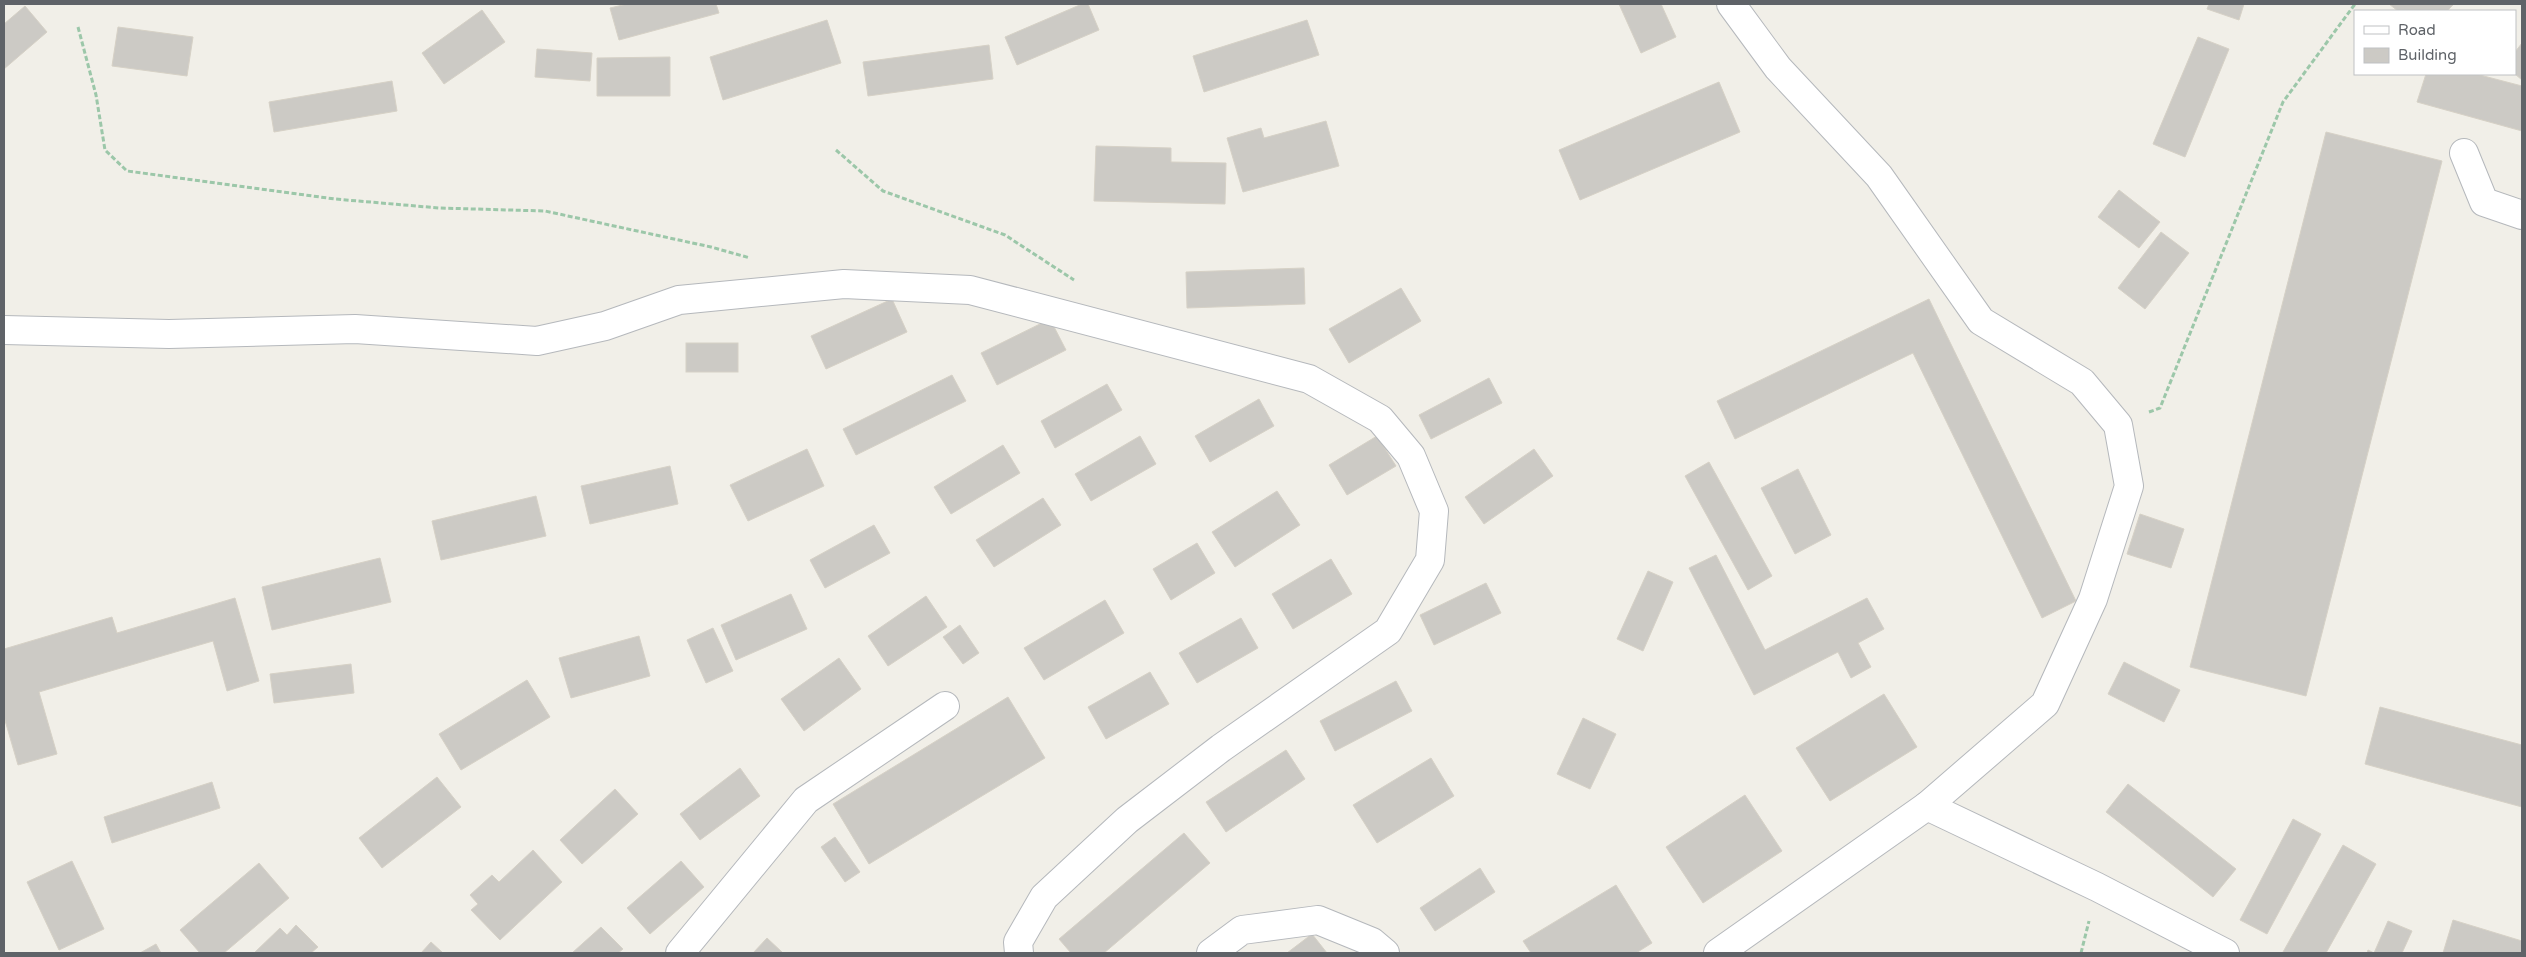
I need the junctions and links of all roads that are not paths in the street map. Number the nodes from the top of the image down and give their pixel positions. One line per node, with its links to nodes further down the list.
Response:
1 (1731, 4): 6 (street)
2 (2464, 153): 3 (street)
3 (2522, 215)
4 (4, 330): 8 (street)
5 (945, 706): 7 (street)
6 (1927, 806): 11 (street); 12 (street)
7 (680, 953)
8 (1019, 953)
9 (1211, 953): 10 (street)
10 (1385, 953)
11 (1718, 953)
12 (2225, 953)

